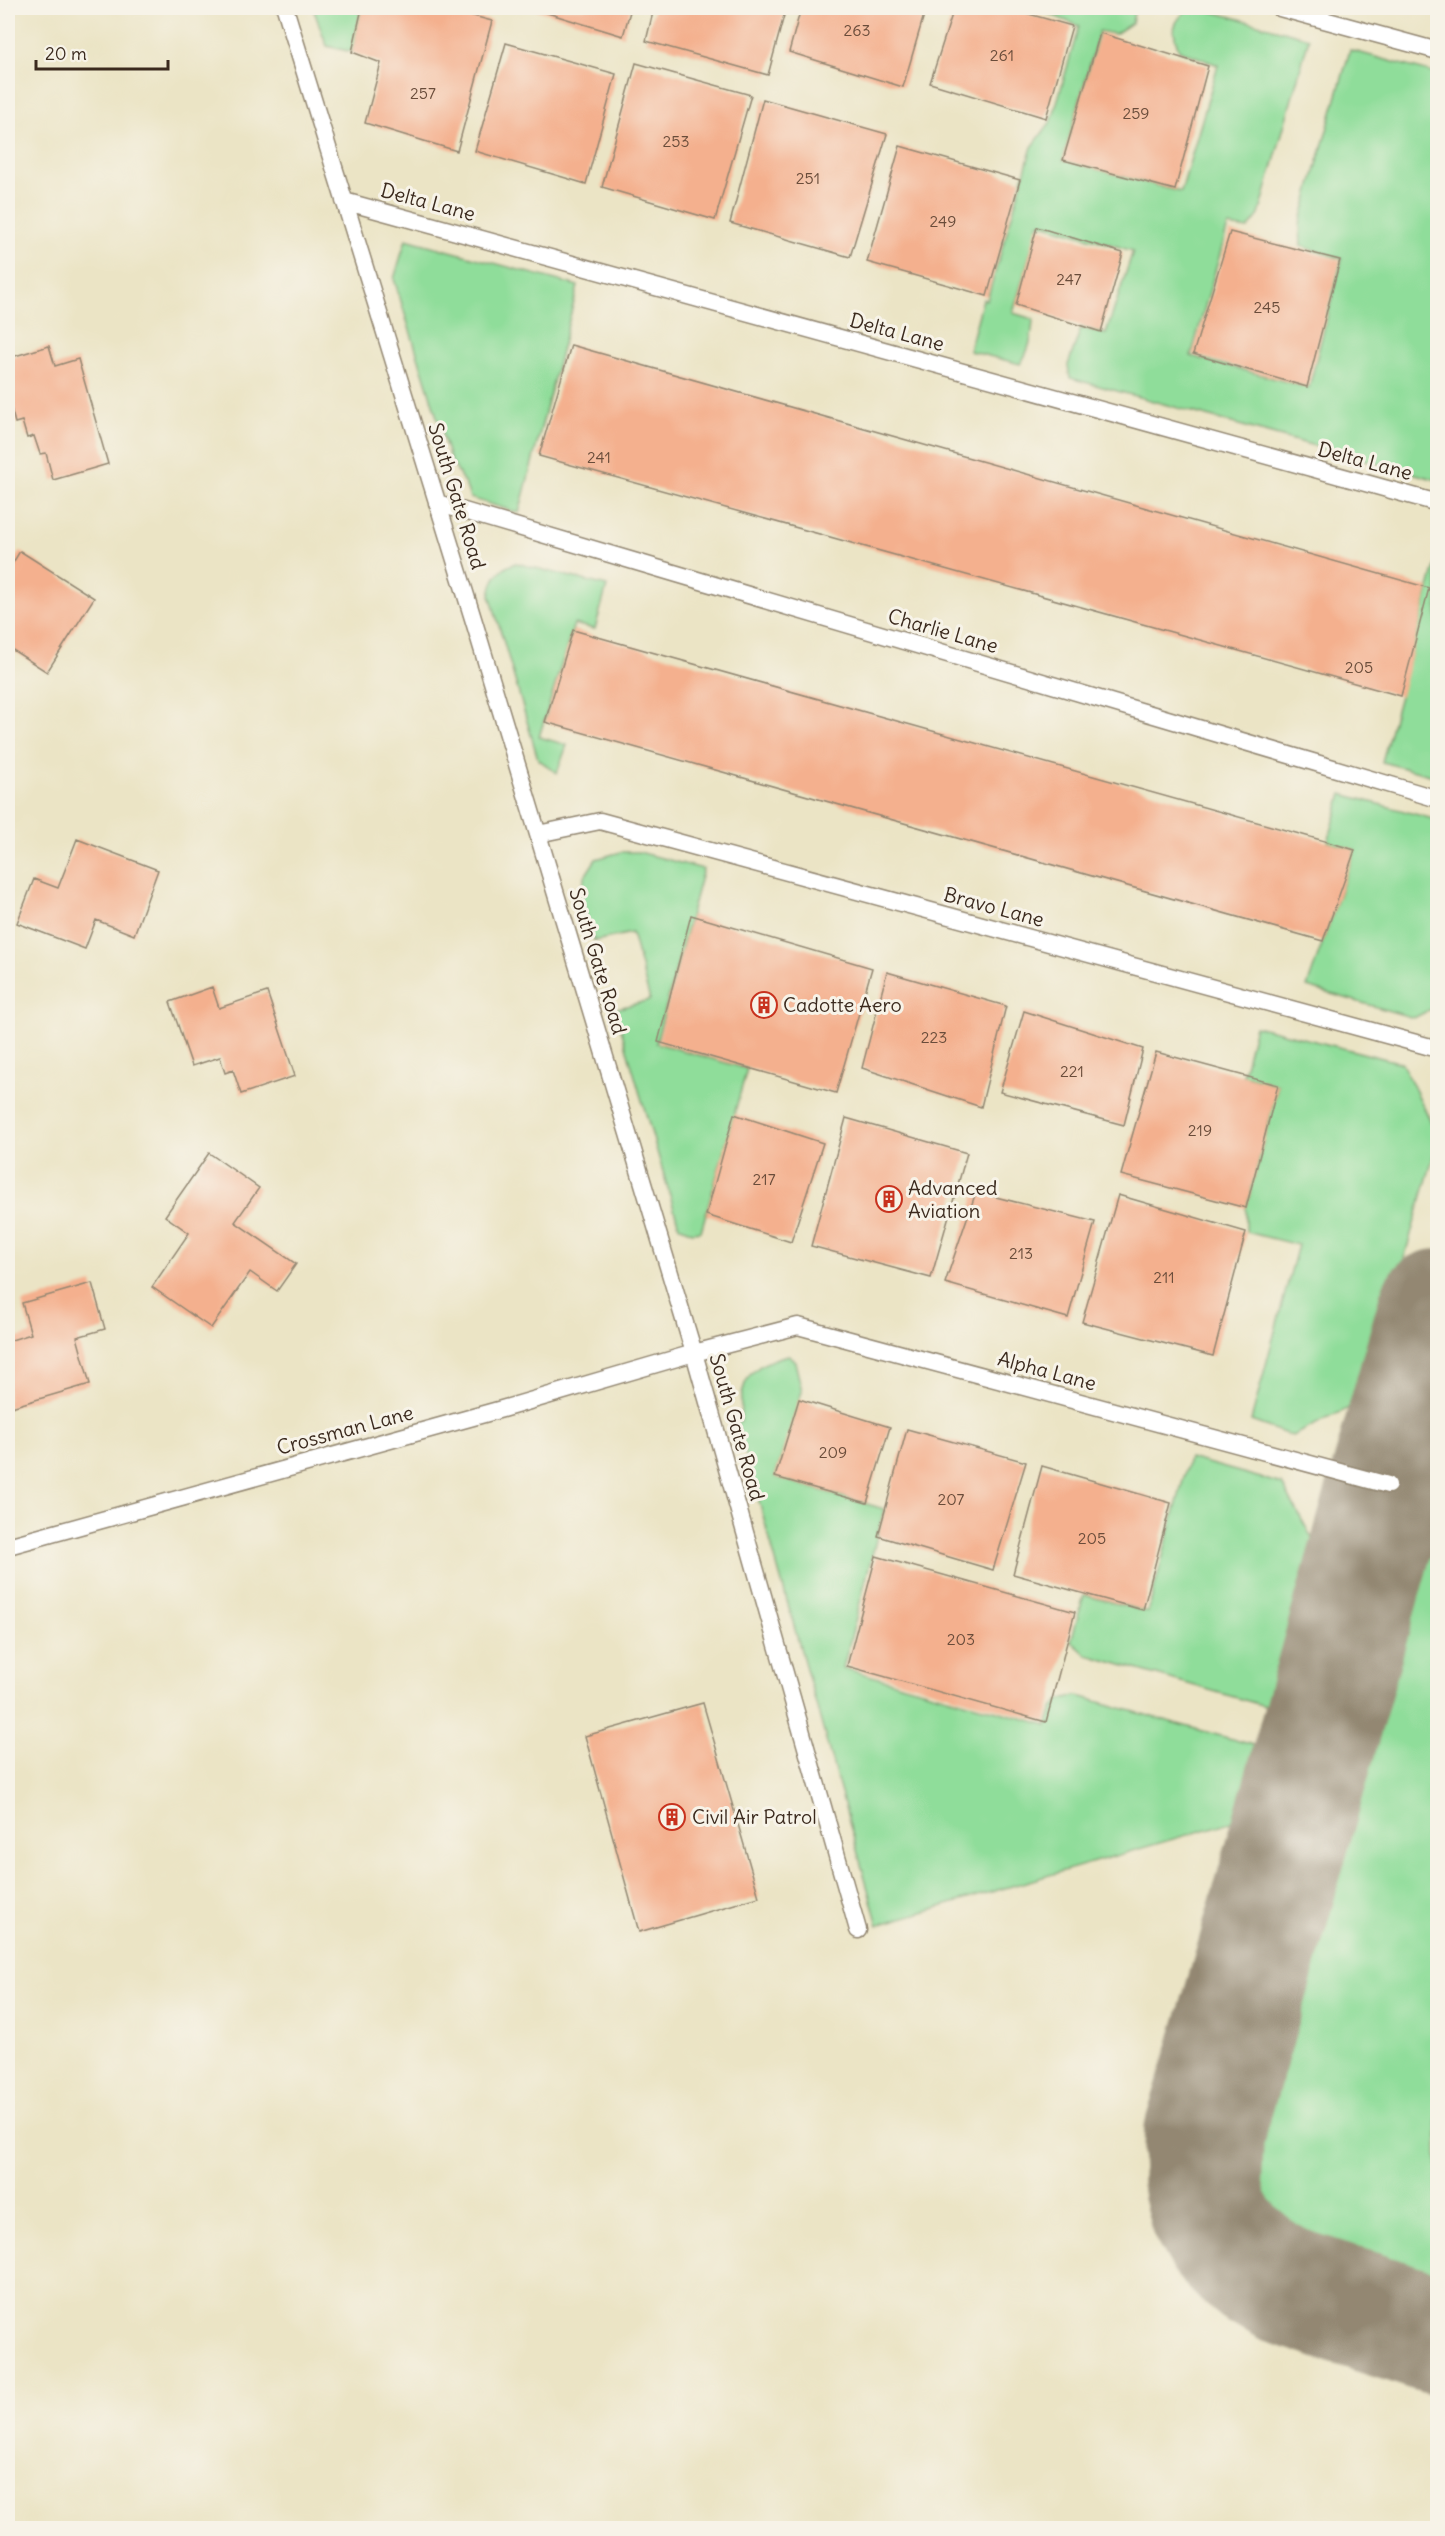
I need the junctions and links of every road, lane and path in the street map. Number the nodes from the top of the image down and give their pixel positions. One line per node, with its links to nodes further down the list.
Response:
1 (285, 8): 4 (lane, South Gate Road)
2 (1280, 8): 3 (lane)
3 (1437, 51)
4 (344, 201): 5 (lane, South Gate Road); 6 (lane, Delta Lane)
5 (437, 503): 7 (lane, Charlie Lane); 8 (lane, South Gate Road)
6 (1437, 503)
7 (1437, 799)
8 (537, 834): 9 (lane, Bravo Lane); 10 (lane, South Gate Road)
9 (1437, 1049)
10 (694, 1353): 11 (lane, Alpha Lane); 12 (lane, Crossman Lane); 13 (lane, South Gate Road)
11 (1388, 1485)
12 (8, 1546)
13 (858, 1930)

